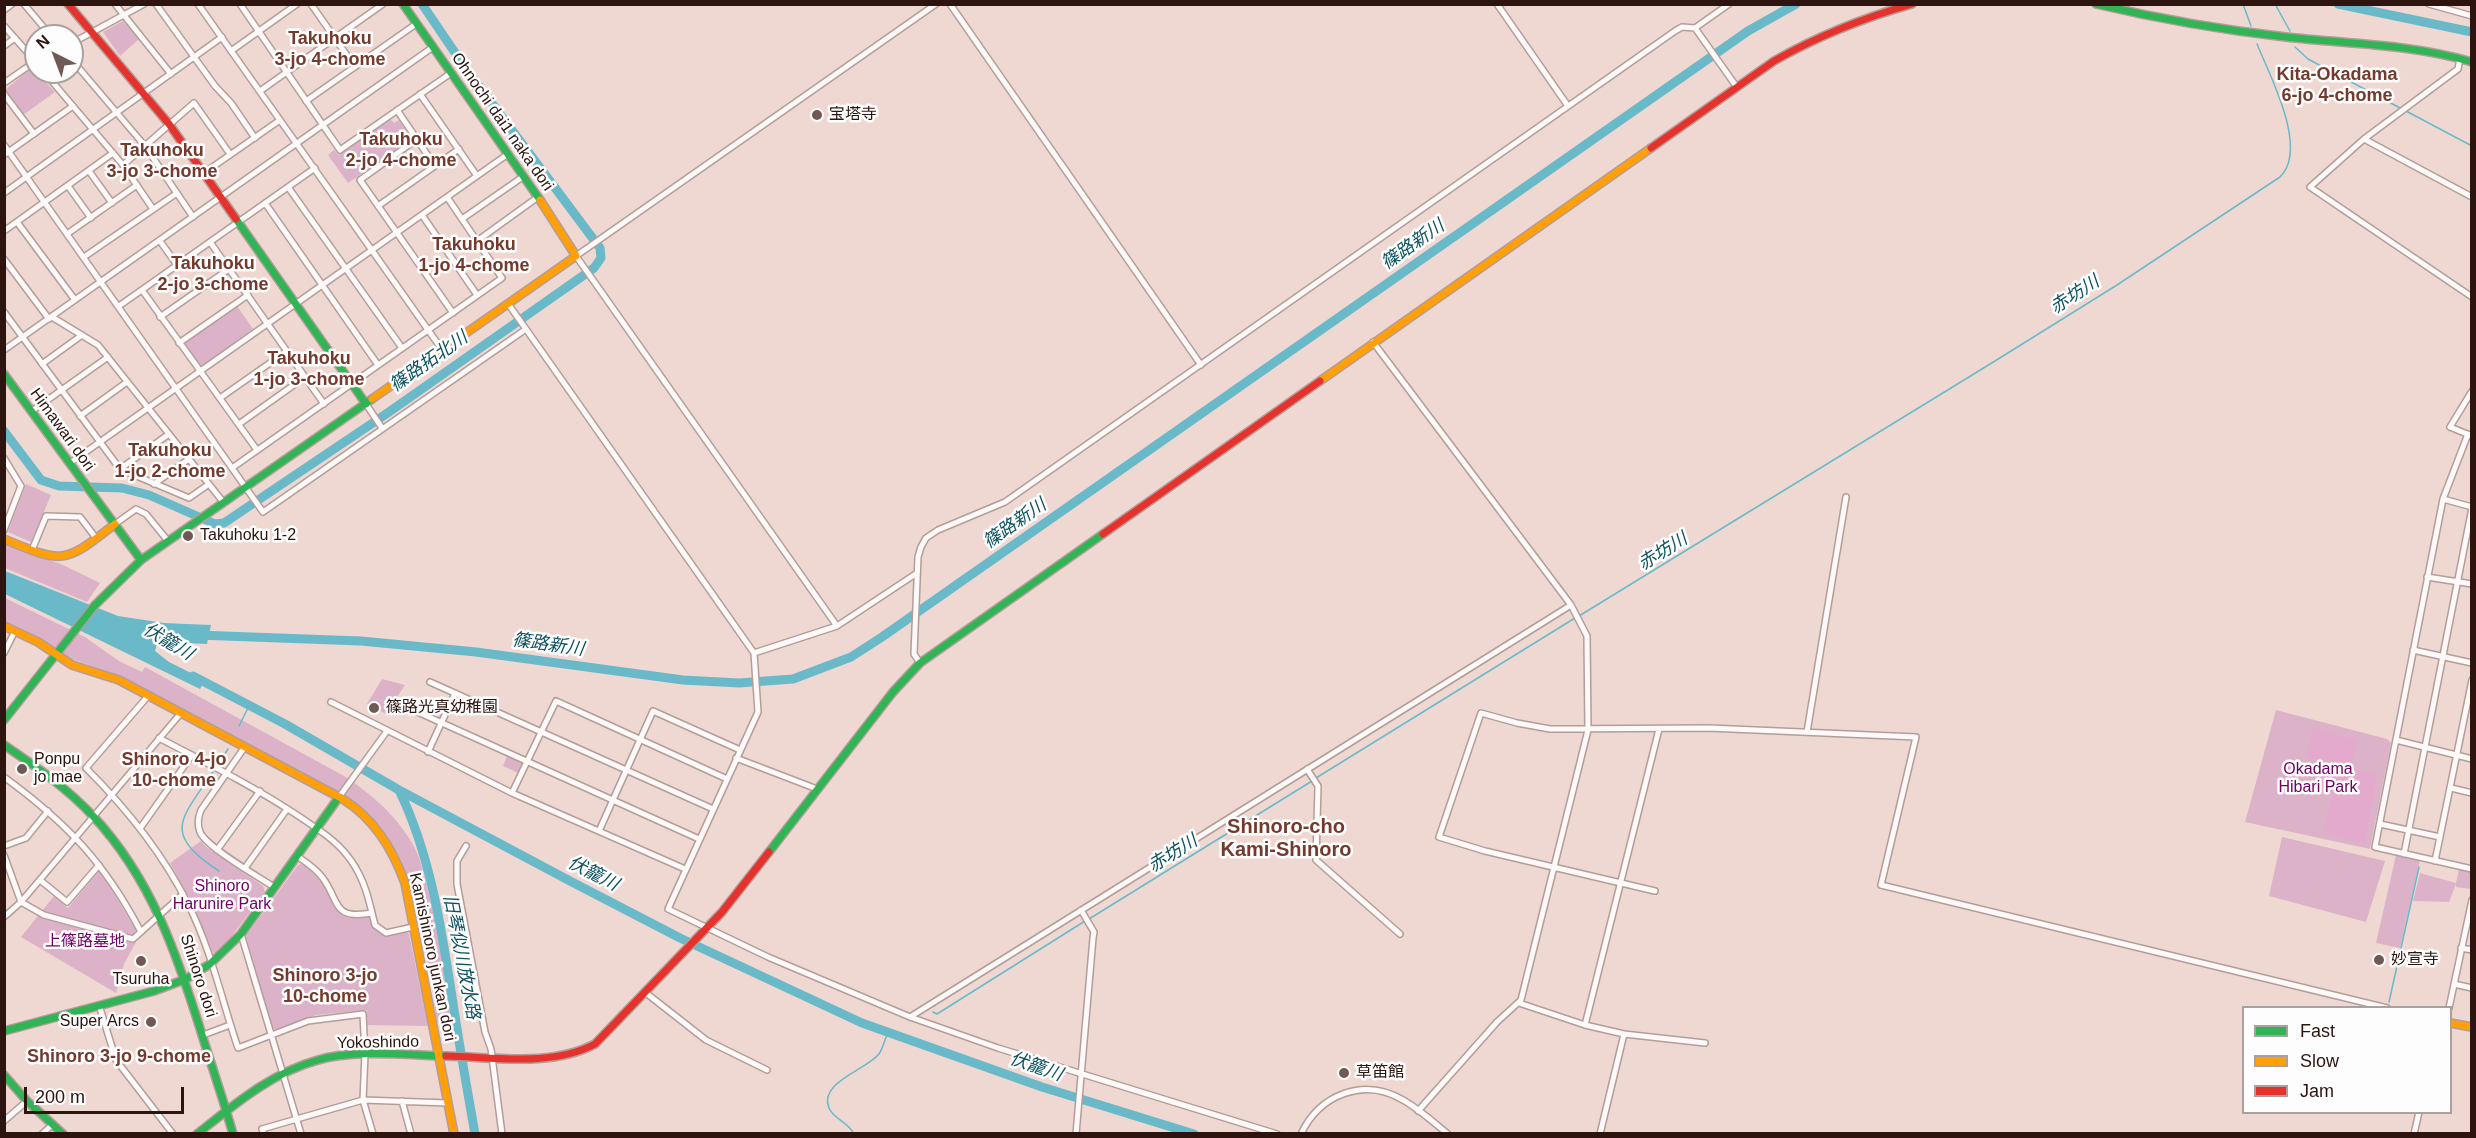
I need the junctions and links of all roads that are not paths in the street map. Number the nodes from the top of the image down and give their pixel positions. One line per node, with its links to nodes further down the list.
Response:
1 (12, 4): 20 (street)
2 (24, 4): 23 (street)
3 (68, 4): 27 (street)
4 (115, 4): 21 (street)
5 (144, 4): 21 (street)
6 (156, 4): 37 (street)
7 (198, 4): 31 (street)
8 (240, 4): 28 (street)
9 (297, 4): 28 (street)
10 (311, 4): 32 (street)
11 (383, 4): 32 (street)
12 (403, 4): 24 (street, Ohnochi dai1 naka dori)
13 (936, 4): 109 (street)
14 (950, 4): 143 (street)
15 (1497, 4): 55 (street)
16 (1729, 4): 26 (street)
17 (1912, 4): 48 (street, Yokoshindo)
18 (2096, 4): 38 (street)
19 (2428, 4): 22 (street)
20 (4, 10)
21 (124, 16): 27 (street); 45 (street)
22 (2472, 16)
23 (41, 24)
24 (416, 24): 34 (street, Ohnochi dai1 naka dori); 40 (street)
25 (4, 26): 30 (street)
26 (1695, 28): 48 (street); 55 (street)
27 (92, 32): 29 (street); 50 (street)
28 (259, 32): 36 (street); 42 (street)
29 (84, 36)
30 (15, 38): 33 (street); 35 (street)
31 (222, 38): 36 (street); 37 (street)
32 (335, 38): 40 (street); 42 (street)
33 (4, 46)
34 (433, 47): 43 (street, Ohnochi dai1 naka dori); 60 (street)
35 (24, 48)
36 (231, 51): 49 (street)
37 (194, 57): 45 (street); 63 (street)
38 (2460, 58): 39 (street); 65 (street)
39 (2472, 62)
40 (355, 67): 53 (street)
41 (24, 70): 46 (street)
42 (287, 72): 49 (street); 53 (street)
43 (451, 73): 52 (street); 73 (street, Ohnochi dai1 naka dori)
44 (84, 74): 57 (street)
45 (171, 74): 50 (street)
46 (4, 83)
47 (54, 84): 54 (street)
48 (1736, 86): 134 (street, Yokoshindo)
49 (260, 92): 58 (street)
50 (143, 93): 57 (street); 59 (street)
51 (4, 94): 62 (street)
52 (420, 94): 56 (street); 69 (street)
53 (306, 101): 60 (street)
54 (73, 106): 61 (street); 62 (street)
55 (1568, 106): 143 (street)
56 (397, 110): 60 (street); 64 (street)
57 (117, 112): 61 (street); 68 (street)
58 (280, 120): 63 (street); 66 (street)
59 (169, 124): 68 (street); 72 (street); 78 (street)
60 (323, 126): 66 (street)
61 (92, 129): 71 (street); 81 (street)
62 (34, 134): 70 (street)
63 (255, 138): 72 (street)
64 (417, 139): 75 (street); 94 (street)
65 (2364, 139): 90 (street); 120 (street)
66 (297, 144): 76 (street); 87 (street)
67 (4, 145): 70 (street)
68 (145, 146): 74 (street); 86 (street)
69 (459, 149): 75 (street); 79 (street)
70 (7, 153): 81 (street)
71 (113, 153): 74 (street); 77 (street)
72 (230, 154): 78 (street)
73 (508, 154): 79 (street); 80 (street, Ohnochi dai1 naka dori)
74 (123, 165): 82 (street)
75 (435, 166): 94 (street)
76 (315, 168): 84 (street); 108 (street)
77 (89, 171): 83 (street); 92 (street)
78 (204, 173): 87 (street)
79 (477, 176): 88 (street)
80 (524, 176): 89 (street, Ohnochi dai1 naka dori); 99 (street)
81 (26, 177): 85 (street); 91 (street)
82 (137, 185): 92 (street); 95 (street)
83 (68, 186): 91 (street); 98 (street)
84 (288, 187): 93 (street); 113 (street)
85 (4, 193)
86 (177, 193): 95 (street); 97 (street)
87 (221, 197): 97 (street); 101 (street)
88 (447, 197): 96 (street); 99 (street)
89 (538, 197): 106 (street); 109 (street, Ohnochi dai1 naka dori)
90 (2472, 197)
91 (45, 203): 100 (street); 104 (street)
92 (112, 203): 98 (street)
93 (265, 203): 101 (street); 116 (street)
94 (378, 206): 103 (street)
95 (153, 209): 110 (street)
96 (422, 215): 103 (street); 119 (street)
97 (193, 217): 105 (street)
98 (91, 218): 104 (street)
99 (462, 219): 106 (street)
100 (17, 222): 102 (street); 121 (street)
101 (238, 222): 107 (street); 122 (street)
102 (4, 231)
103 (396, 233): 108 (street); 126 (street)
104 (67, 234): 110 (street)
105 (160, 241): 112 (street); 115 (street)
106 (477, 241): 119 (street)
107 (210, 242): 112 (street); 114 (street)
108 (372, 250): 113 (street); 131 (street)
109 (576, 256): 123 (street); 189 (street)
110 (84, 257): 115 (street)
111 (4, 259): 128 (street)
112 (177, 265): 117 (street)
113 (346, 268): 116 (street); 136 (street)
114 (229, 269): 118 (street); 127 (street)
115 (101, 282): 121 (street); 124 (street)
116 (323, 284): 122 (street); 142 (street)
117 (142, 290): 124 (street); 127 (street)
118 (248, 295): 129 (street); 135 (street)
119 (477, 295): 126 (street)
120 (2472, 297)
121 (75, 300): 128 (street)
122 (296, 303): 129 (street); 148 (street)
123 (509, 304): 130 (street); 139 (street)
124 (118, 306): 149 (street)
125 (4, 312): 133 (street)
126 (453, 313): 131 (street)
127 (160, 316): 135 (street)
128 (51, 318): 132 (street); 133 (street)
129 (268, 324): 138 (street); 144 (street)
130 (525, 327): 159 (street); 193 (street)
131 (429, 330): 136 (street); 139 (street)
132 (82, 335): 140 (street); 141 (street)
133 (23, 337): 137 (street); 141 (street)
134 (1373, 342): 187 (street); 196 (street, Yokoshindo)
135 (179, 344): 144 (street)
136 (402, 348): 142 (street)
137 (4, 350)
138 (287, 351): 146 (street); 152 (street)
139 (443, 351): 154 (street)
140 (108, 357): 147 (street); 150 (street)
141 (42, 364): 150 (street)
142 (378, 365): 148 (street)
143 (1201, 365): 183 (street)
144 (200, 371): 149 (street); 152 (street)
145 (4, 374): 156 (street, Himawari dori)
146 (305, 378): 153 (street); 158 (street)
147 (127, 382): 155 (street); 157 (street)
148 (352, 384): 153 (street); 154 (street)
149 (176, 388): 155 (street); 167 (street)
150 (62, 390): 156 (street); 157 (street)
151 (2471, 393): 161 (street)
152 (220, 398): 158 (street)
153 (324, 404): 163 (street)
154 (366, 404): 159 (street); 171 (street)
155 (148, 408): 160 (street); 162 (street)
156 (32, 411): 166 (street, Himawari dori)
157 (80, 416): 162 (street)
158 (240, 424): 163 (street)
159 (382, 427): 171 (street)
160 (169, 434): 165 (street); 168 (street)
161 (2470, 435): 173 (street)
162 (100, 443): 166 (street); 168 (street)
163 (257, 450): 167 (street)
164 (4, 459): 177 (street)
165 (189, 459): 169 (street); 170 (street)
166 (70, 464): 176 (street, Himawari dori)
167 (232, 468): 171 (street)
168 (120, 469): 169 (street)
169 (154, 484): 170 (street)
170 (209, 484): 174 (street)
171 (246, 487): 174 (street)
172 (1846, 497): 213 (street)
173 (2443, 499): 175 (street); 184 (street)
174 (224, 503): 180 (street)
175 (2472, 507): 185 (street)
176 (115, 524): 178 (street); 180 (street); 182 (street, Himawari dori)
177 (4, 530)
178 (96, 538): 181 (street); 181 (street)
179 (4, 539): 181 (street)
180 (168, 541): 182 (street)
181 (32, 550)
182 (141, 560): 194 (street)
183 (917, 573): 189 (street); 196 (street)
184 (2427, 577): 185 (street); 191 (street)
185 (2458, 582): 186 (street); 195 (street)
186 (2472, 584)
187 (1572, 607): 211 (street); 229 (street)
188 (4, 626): 190 (street, Kamishinoro junkan dori)
189 (837, 626): 193 (street)
190 (15, 631): 192 (street); 194 (street, Kamishinoro junkan dori)
191 (2413, 650): 195 (street); 217 (street)
192 (4, 653)
193 (754, 653): 221 (street)
194 (57, 654): 202 (street, Kamishinoro junkan dori); 206 (street)
195 (2444, 656): 197 (street); 220 (street)
196 (920, 663): 234 (street, Yokoshindo)
197 (2472, 663)
198 (2472, 680): 201 (street)
199 (430, 682): 200 (street)
200 (455, 693): 207 (street); 214 (street)
201 (2470, 694): 208 (street)
202 (148, 696): 205 (street, Kamishinoro junkan dori); 236 (street)
203 (331, 702): 212 (street)
204 (400, 704): 207 (street)
205 (181, 713): 215 (street); 219 (street, Kamishinoro junkan dori)
206 (4, 720)
207 (441, 722): 222 (street); 227 (street)
208 (2463, 724): 209 (street); 224 (street)
209 (2472, 726)
210 (1659, 729): 211 (street); 213 (street); 266 (street)
211 (1588, 730): 261 (street); 261 (street)
212 (387, 731): 222 (street); 239 (street)
213 (1807, 732): 291 (street)
214 (541, 733): 216 (street); 227 (street); 228 (street)
215 (159, 738): 223 (street); 236 (street)
216 (640, 740): 221 (street); 228 (street); 232 (street)
217 (2396, 740): 220 (street); 245 (street)
218 (4, 745): 244 (street, Shinoro dori)
219 (244, 748): 230 (street); 239 (street, Kamishinoro junkan dori)
220 (2425, 748): 224 (street); 248 (street)
221 (740, 750): 225 (street)
222 (428, 752): 237 (street)
223 (192, 755): 230 (street); 246 (street)
224 (2457, 755): 226 (street); 233 (street)
225 (736, 758): 232 (street); 234 (street)
226 (2472, 759)
227 (528, 761): 237 (street); 240 (street)
228 (627, 771): 240 (street); 242 (street)
229 (1309, 771): 272 (street); 281 (street)
230 (227, 773): 235 (street); 255 (street)
231 (4, 777): 243 (street)
232 (727, 779): 242 (street)
233 (2451, 788): 238 (street); 251 (street)
234 (818, 789): 278 (street, Yokoshindo)
235 (260, 791): 241 (street); 255 (street)
236 (112, 793): 244 (street); 246 (street)
237 (513, 793): 249 (street)
238 (2472, 793)
239 (339, 797): 247 (street); 277 (street, Kamishinoro junkan dori)
240 (613, 801): 249 (street); 252 (street)
241 (287, 809): 247 (street); 262 (street)
242 (713, 809): 252 (street)
243 (48, 811): 250 (street); 253 (street)
244 (93, 816): 250 (street); 275 (street, Shinoro dori)
245 (2380, 824): 248 (street); 256 (street)
246 (141, 827): 269 (street)
247 (317, 829): 258 (street); 273 (street)
248 (2408, 830): 251 (street); 256 (street)
249 (599, 831): 263 (street)
250 (76, 836): 260 (street); 265 (street)
251 (2440, 837): 259 (street)
252 (699, 839): 263 (street)
253 (4, 846)
254 (466, 846): 305 (street)
255 (218, 850): 262 (street)
256 (2404, 854): 259 (street)
257 (4, 855): 271 (street)
258 (297, 856): 267 (street); 273 (street)
259 (2435, 861): 264 (street)
260 (99, 864): 265 (street); 279 (street)
261 (1553, 867): 266 (street); 289 (street)
262 (245, 868): 267 (street)
263 (685, 869): 278 (street)
264 (2472, 869)
265 (40, 880): 271 (street)
266 (1622, 883): 268 (street); 296 (street)
267 (274, 887): 280 (street)
268 (1655, 891)
269 (183, 894): 275 (street); 284 (street)
270 (2472, 900): 274 (street)
271 (21, 902): 276 (street); 279 (street)
272 (1081, 910): 293 (street); 309 (street)
273 (372, 913): 277 (street)
274 (2470, 913): 282 (street)
275 (161, 914): 279 (street); 285 (street, Shinoro dori)
276 (4, 916)
277 (413, 927): 304 (street, Kamishinoro junkan dori)
278 (706, 929): 288 (street, Yokoshindo); 293 (street)
279 (141, 932)
280 (241, 934): 284 (street); 301 (street)
281 (1400, 934)
282 (2462, 948): 283 (street); 286 (street)
283 (2472, 950)
284 (210, 964): 285 (street); 295 (street)
285 (186, 979): 290 (street); 300 (street, Shinoro dori)
286 (2454, 984): 287 (street); 292 (street)
287 (2472, 988)
288 (646, 993): 305 (street, Yokoshindo); 306 (street)
289 (1519, 1004): 296 (street); 315 (street)
290 (99, 1005): 298 (street); 323 (street)
291 (2379, 1006)
292 (2449, 1006)
293 (910, 1017): 309 (street)
294 (2452, 1023): 297 (street)
295 (230, 1025): 300 (street); 301 (street)
296 (1585, 1025): 299 (street)
297 (2472, 1027)
298 (4, 1030)
299 (1624, 1034): 302 (street); 335 (street)
300 (202, 1035): 314 (street, Shinoro dori)
301 (271, 1035): 303 (street); 307 (street)
302 (1705, 1043)
303 (365, 1054): 304 (street, Yokoshindo); 307 (street, Yokoshindo); 310 (street)
304 (439, 1055): 305 (street, Yokoshindo); 313 (street, Kamishinoro junkan dori)
305 (487, 1057): 330 (street)
306 (767, 1070)
307 (283, 1073): 314 (street, Yokoshindo); 317 (street)
308 (4, 1075): 311 (street)
309 (1081, 1076): 331 (street); 332 (street)
310 (363, 1100): 312 (street); 317 (street); 320 (street)
311 (27, 1101): 318 (street); 319 (street)
312 (402, 1101): 313 (street); 328 (street)
313 (448, 1103): 329 (street, Kamishinoro junkan dori)
314 (226, 1111): 324 (street, Yokoshindo); 325 (street, Shinoro dori)
315 (1418, 1111): 333 (street); 334 (street)
316 (2420, 1114): 336 (street)
317 (297, 1119): 326 (street); 327 (street)
318 (4, 1121)
319 (52, 1125): 321 (street); 322 (street)
320 (371, 1133)
321 (42, 1134)
322 (63, 1134)
323 (173, 1134)
324 (197, 1134)
325 (233, 1134)
326 (264, 1134)
327 (301, 1134)
328 (411, 1134)
329 (453, 1134)
330 (502, 1134)
331 (1076, 1134)
332 (1277, 1134)
333 (1301, 1134)
334 (1448, 1134)
335 (1600, 1134)
336 (2414, 1134)

